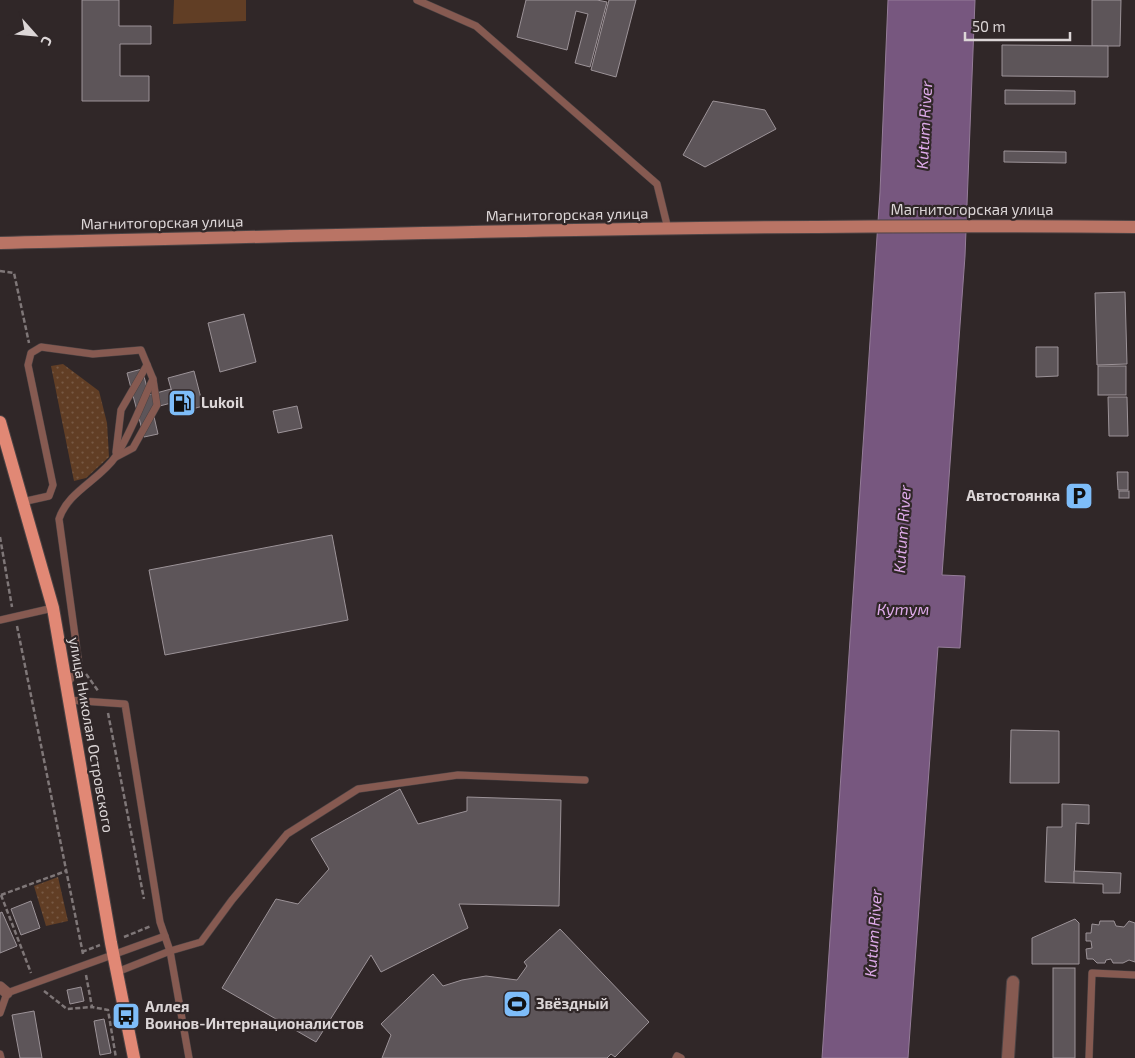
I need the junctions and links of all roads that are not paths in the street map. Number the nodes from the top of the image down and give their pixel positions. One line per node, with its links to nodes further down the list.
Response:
1 (417, 0): 3 (lane)
2 (1135, 227): 3 (main road, Магнитогорская улица)
3 (668, 229): 4 (main road, Магнитогорская улица)
4 (0, 243)
5 (147, 365): 6 (lane); 8 (lane); 9 (lane)
6 (153, 379): 8 (lane); 8 (lane)
7 (0, 422): 9 (main road, улица Николая Островского)
8 (116, 457): 12 (lane)
9 (22, 502): 10 (main road, улица Николая Островского)
10 (53, 608): 11 (lane); 12 (main road, улица Николая Островского)
11 (0, 620)
12 (67, 694): 14 (lane); 16 (main road, улица Николая Островского)
13 (585, 780): 15 (lane)
14 (164, 936): 15 (lane); 16 (lane)
15 (170, 951): 17 (lane); 25 (lane)
16 (114, 955): 17 (main road, улица Николая Островского); 20 (lane)
17 (117, 972): 24 (main road, улица Николая Островского)
18 (1135, 975): 29 (lane)
19 (1013, 982): 28 (street)
20 (4, 990): 21 (lane)
21 (0, 1013)
22 (0, 1054): 23 (lane)
23 (1, 1058)
24 (134, 1058)
25 (190, 1058)
26 (676, 1058): 27 (lane)
27 (681, 1058)
28 (1008, 1058)
29 (1089, 1058)

